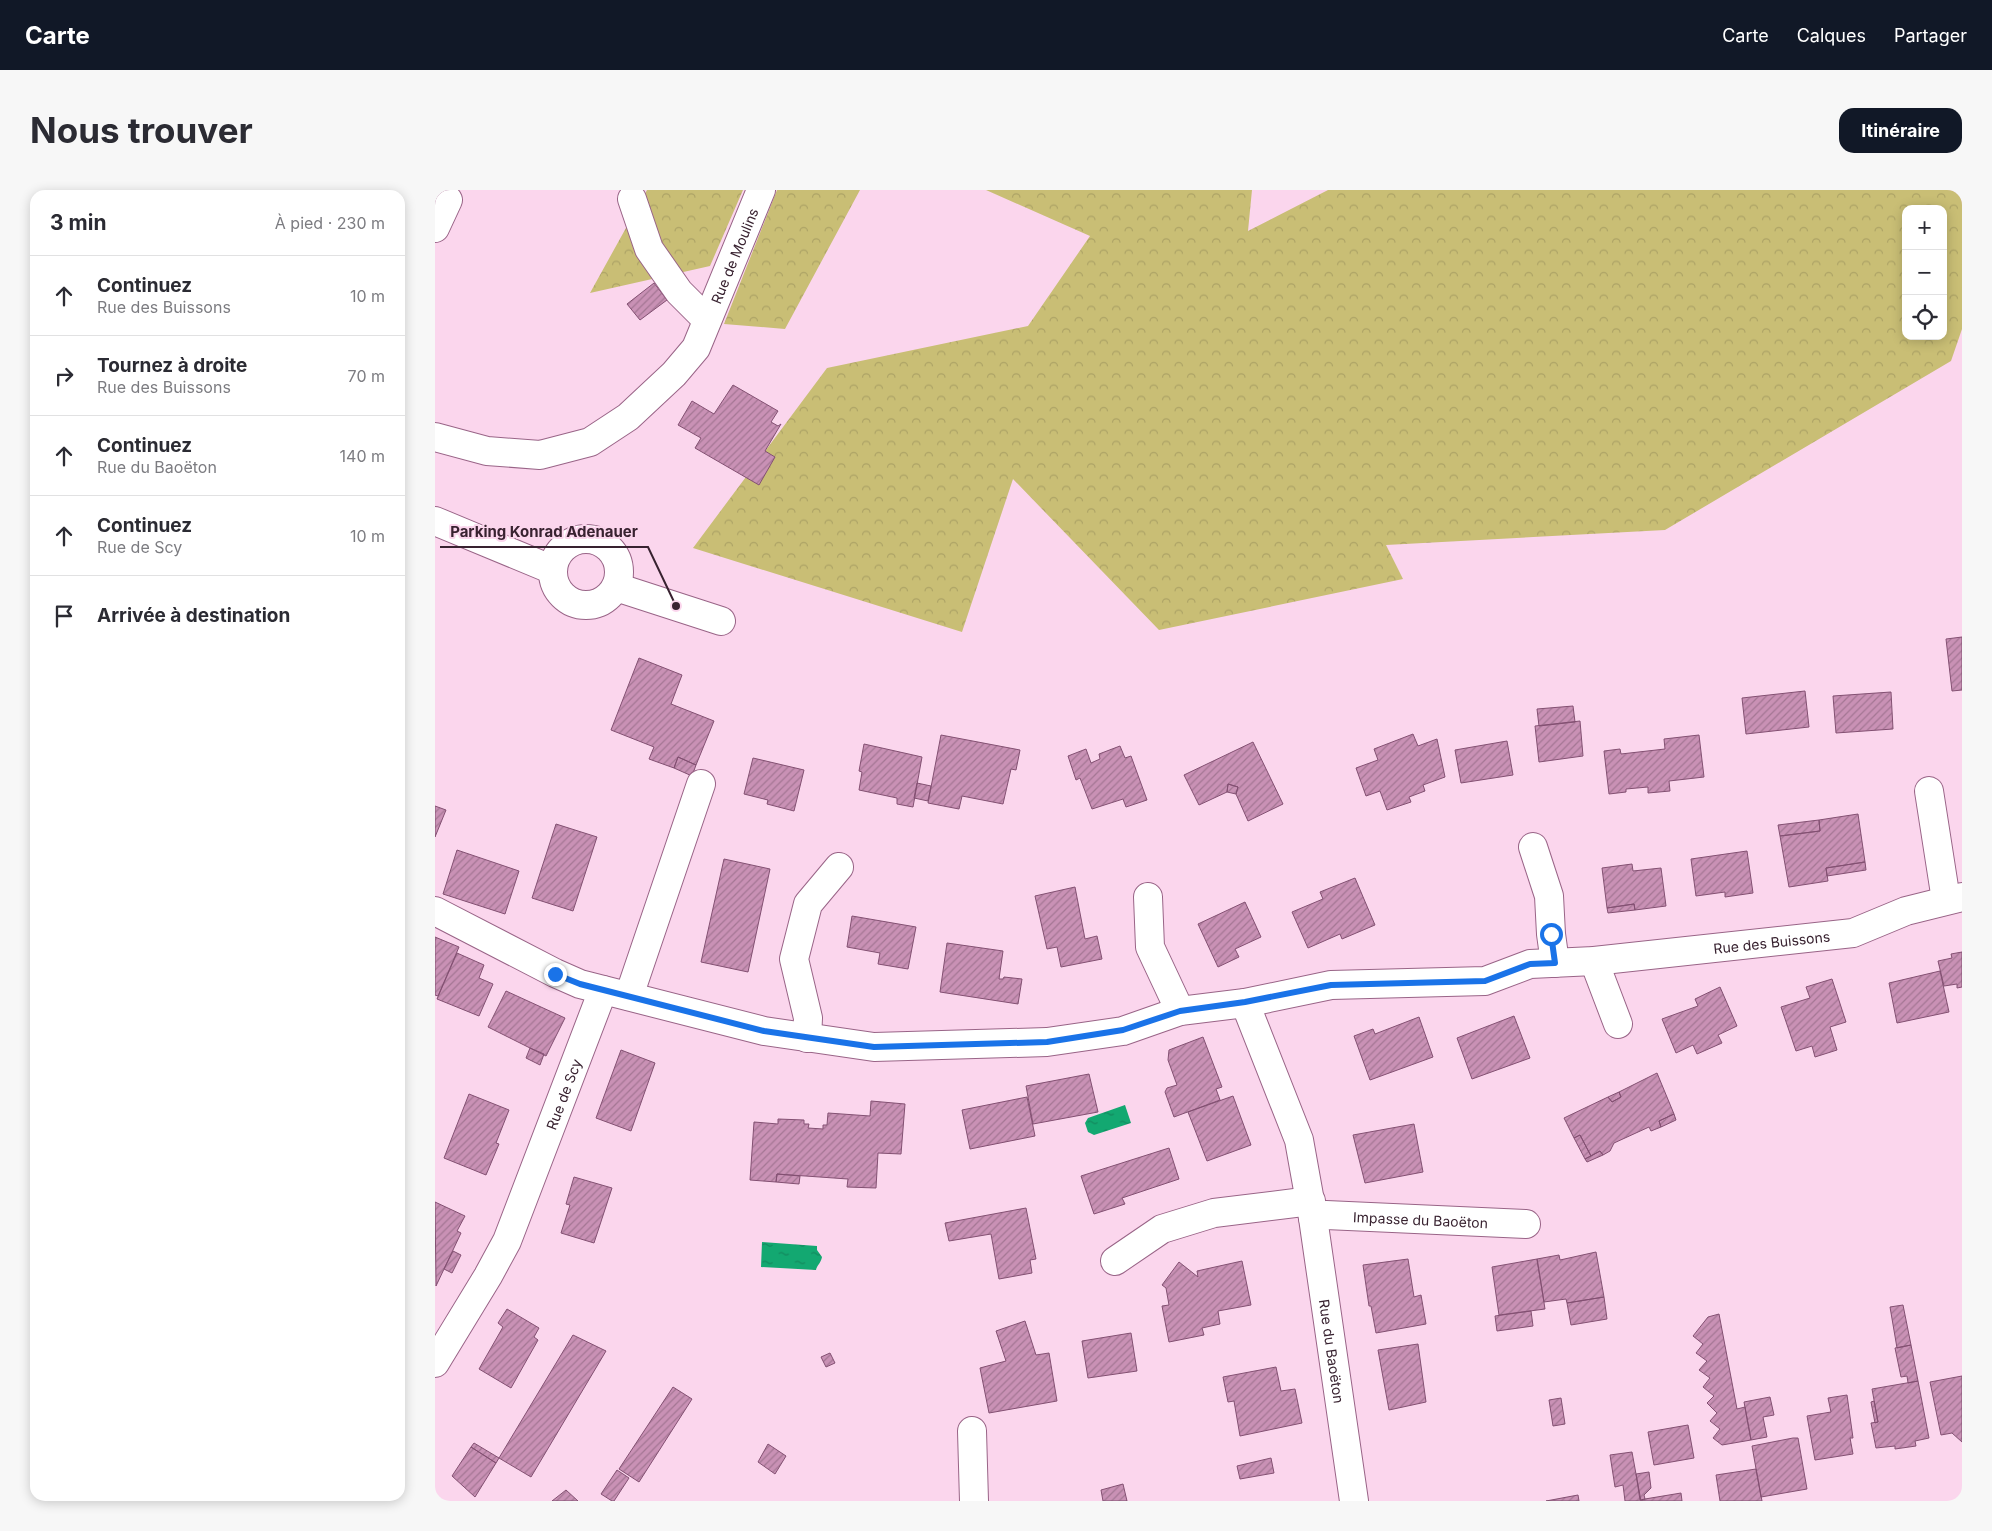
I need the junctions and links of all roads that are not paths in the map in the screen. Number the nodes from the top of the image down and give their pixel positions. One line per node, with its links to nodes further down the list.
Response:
1 (761, 190): 5 (street, Rue de Moulins)
2 (435, 194): 4 (street)
3 (632, 199): 5 (street)
4 (435, 228)
5 (707, 320): 6 (street, Rue de Moulins)
6 (435, 437)
7 (435, 521): 8 (street)
8 (553, 570): 9 (street); 9 (street)
9 (616, 587): 10 (street)
10 (721, 621)
11 (701, 784): 20 (street, Rue de Scy)
12 (1929, 791): 16 (street, Rue des Buissons)
13 (1533, 847): 19 (street)
14 (839, 867): 24 (street)
15 (1148, 896): 22 (street)
16 (1954, 898): 18 (street, Rue des Buissons)
17 (435, 911): 20 (street)
18 (1593, 961): 19 (street, Rue des Buissons); 23 (street)
19 (1555, 963): 21 (street, Rue des Buissons)
20 (616, 993): 24 (street); 28 (street, Rue de Scy)
21 (1245, 1002): 22 (street); 25 (street, Rue du Baoëton)
22 (1180, 1011): 24 (street)
23 (1618, 1024)
24 (807, 1038)
25 (1312, 1209): 26 (street, Impasse du Baoëton); 27 (street); 31 (street, Rue du Baoëton)
26 (1526, 1224)
27 (1115, 1261)
28 (435, 1363)
29 (972, 1432): 30 (street)
30 (974, 1501)
31 (1354, 1501)

